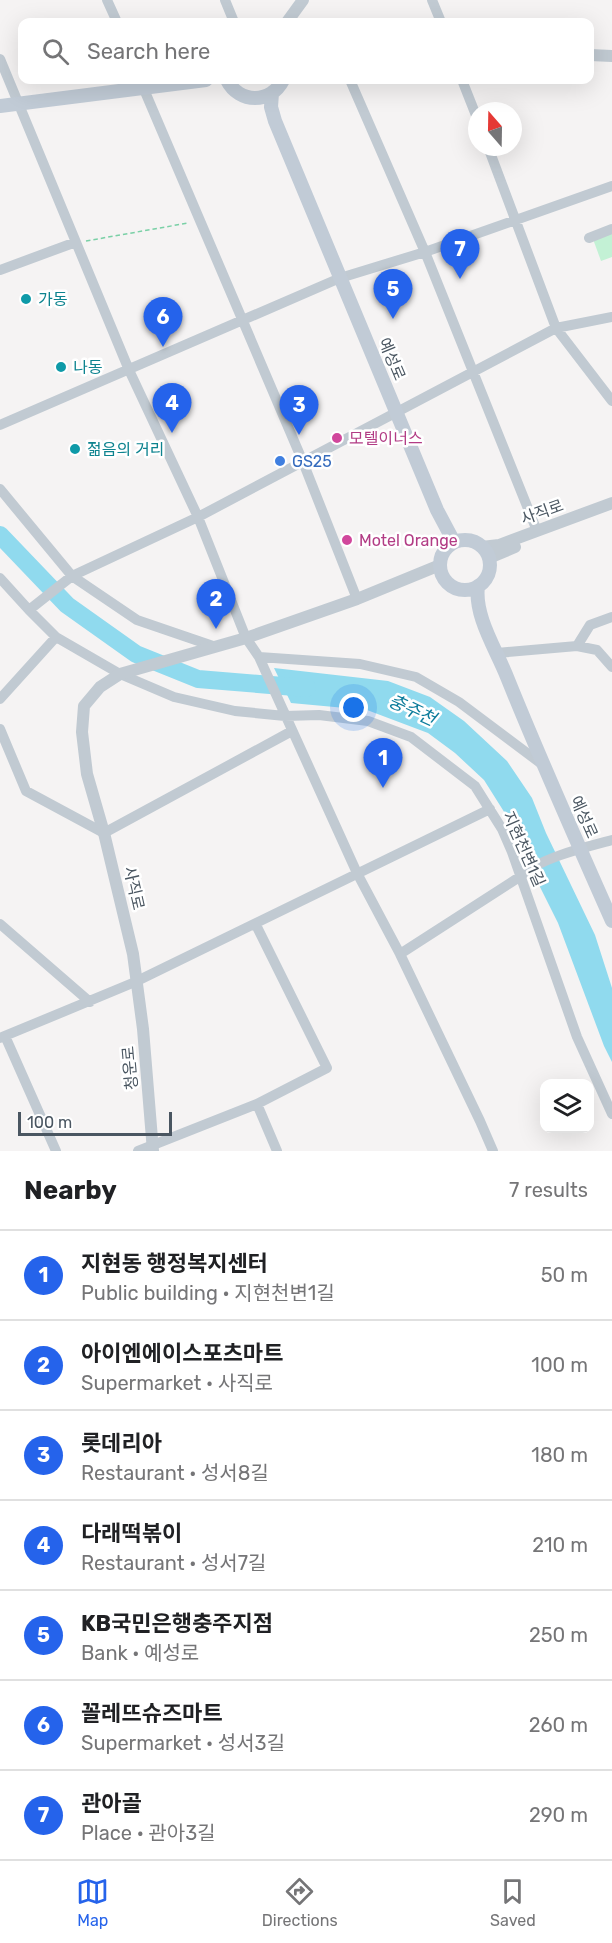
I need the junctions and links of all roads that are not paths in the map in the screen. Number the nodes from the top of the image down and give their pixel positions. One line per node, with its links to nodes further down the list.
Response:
1 (107, 0): 5 (street)
2 (225, 0): 6 (street)
3 (303, 0): 7 (street)
4 (432, 0): 8 (street)
5 (115, 18)
6 (232, 18)
7 (290, 18)
8 (439, 18)
9 (594, 56): 10 (street)
10 (612, 56)
11 (0, 59): 20 (street)
12 (142, 84): 20 (main road); 33 (street)
13 (230, 84): 18 (main road)
14 (280, 84): 17 (main road)
15 (352, 84): 29 (street)
16 (464, 84): 19 (street)
17 (272, 93): 18 (main road); 22 (main road, 예성로)
18 (256, 99): 22 (main road, 예성로)
19 (471, 102)
20 (19, 104): 21 (main road); 28 (street)
21 (0, 106)
22 (275, 121): 31 (main road, 예성로)
23 (491, 156): 25 (street)
24 (612, 186): 25 (street)
25 (515, 221): 29 (street); 34 (street)
26 (612, 229): 27 (street)
27 (589, 238)
28 (76, 242): 30 (street); 35 (street)
29 (425, 252): 31 (street); 36 (street)
30 (0, 270)
31 (340, 278): 33 (street); 38 (main road, 예성로)
32 (612, 317): 34 (street)
33 (243, 321): 35 (street); 40 (street)
34 (555, 328): 36 (street); 37 (street)
35 (129, 370): 39 (street); 44 (street)
36 (473, 373): 38 (street); 45 (street)
37 (612, 401)
38 (397, 413): 40 (street); 46 (main road, 예성로)
39 (0, 425)
40 (303, 462): 44 (street); 53 (street)
41 (0, 489): 49 (street)
42 (612, 503): 45 (street, 사직로)
43 (612, 511): 47 (street, 사직로)
44 (198, 517): 49 (street); 58 (street)
45 (537, 531): 47 (street, 사직로)
46 (454, 542): 47 (main road); 48 (main road)
47 (486, 553): 51 (main road)
48 (440, 565): 52 (main road); 53 (street)
49 (72, 576): 54 (street); 60 (street)
50 (0, 578): 54 (street, 지현천변1길)
51 (478, 586): 52 (main road); 56 (main road)
52 (460, 589): 56 (main road)
53 (357, 599): 58 (street)
54 (29, 610): 57 (street, 지현천변1길)
55 (612, 617): 59 (street)
56 (485, 627): 61 (main road, 예성로)
57 (56, 637): 64 (street, 지현천변1길); 65 (street)
58 (246, 638): 60 (street); 62 (street)
59 (577, 645): 61 (street); 63 (street)
60 (213, 646): 64 (street)
61 (497, 653): 69 (main road, 예성로)
62 (259, 657): 66 (street); 69 (street)
63 (612, 667)
64 (120, 674): 66 (street, 지현천변1길); 71 (street, 사직로)
65 (0, 699)
66 (285, 716): 68 (street); 70 (street, 지현천변1길)
67 (0, 729): 71 (street)
68 (292, 731): 71 (street); 74 (street)
69 (543, 765): 73 (main road, 예성로)
70 (490, 809): 74 (street); 75 (street, 지현천변1길)
71 (104, 833): 80 (street, 사직로)
72 (612, 840): 73 (street)
73 (580, 848): 75 (street); 76 (main road, 예성로)
74 (357, 873): 78 (street); 79 (street)
75 (521, 876): 79 (street); 84 (street, 지현천변1길)
76 (612, 921)
77 (0, 924): 81 (street)
78 (256, 925): 80 (street); 83 (street)
79 (400, 954): 89 (street)
80 (135, 982): 81 (street); 85 (street, 청운로)
81 (90, 1002): 82 (street)
82 (3, 1037): 86 (street)
83 (257, 1104): 85 (street); 88 (street)
84 (612, 1114)
85 (153, 1148): 87 (street)
86 (56, 1151)
87 (138, 1151)
88 (277, 1151)
89 (493, 1151)

